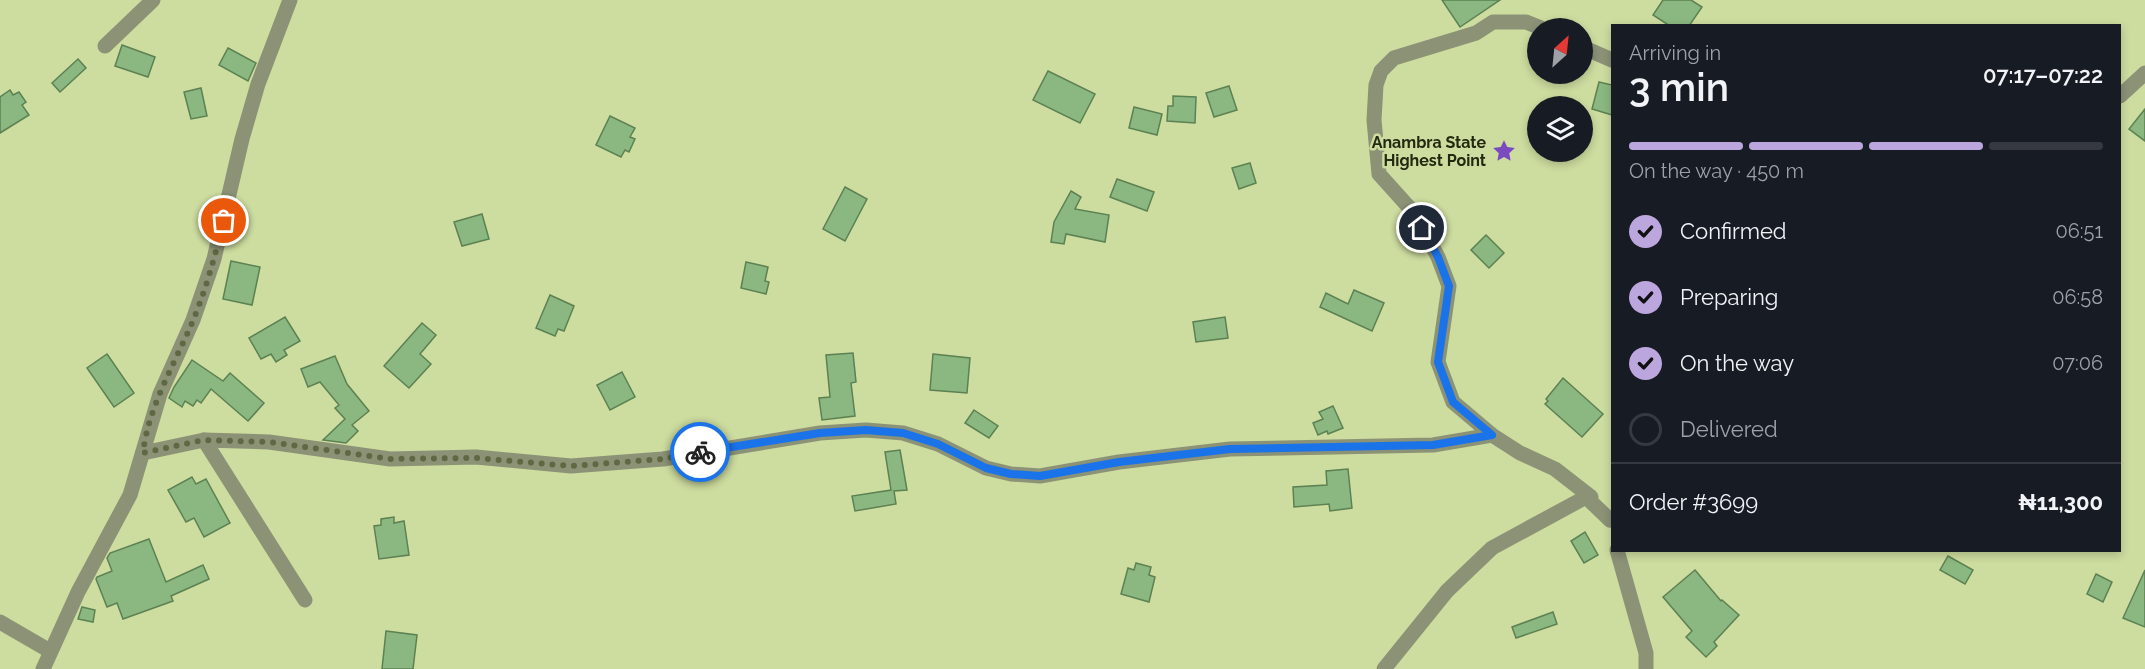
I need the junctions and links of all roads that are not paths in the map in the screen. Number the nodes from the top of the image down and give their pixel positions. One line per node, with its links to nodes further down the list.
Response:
1 (153, 0): 4 (street)
2 (290, 0): 11 (street)
3 (1527, 22): 9 (street)
4 (105, 46)
5 (1593, 52): 6 (street)
6 (1611, 60)
7 (2145, 74): 8 (street)
8 (2121, 95)
9 (1492, 435): 10 (street); 12 (street)
10 (204, 440): 11 (street); 15 (street)
11 (143, 453): 17 (street)
12 (1586, 496): 13 (street); 19 (street)
13 (1611, 522)
14 (1618, 552): 20 (street)
15 (305, 600)
16 (0, 622): 17 (street)
17 (50, 651): 18 (street)
18 (43, 669)
19 (1384, 669)
20 (1646, 669)

